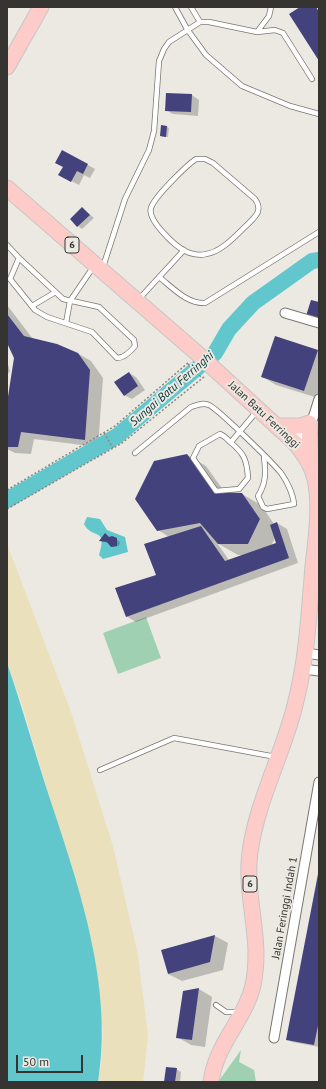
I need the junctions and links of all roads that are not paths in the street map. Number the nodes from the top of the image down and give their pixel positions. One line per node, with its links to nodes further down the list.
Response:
1 (41, 7): 8 (main road)
2 (175, 7): 6 (lane)
3 (191, 7): 5 (lane)
4 (271, 7): 7 (lane)
5 (200, 22): 6 (lane); 7 (lane)
6 (187, 29): 10 (lane); 16 (lane)
7 (257, 32): 9 (lane)
8 (7, 67)
9 (312, 79)
10 (319, 114)
11 (7, 188): 16 (main road, Jalan Batu Ferringgi / 6)
12 (319, 232): 17 (lane)
13 (7, 244): 15 (lane)
14 (184, 250): 14 (lane); 17 (lane)
15 (18, 258): 18 (lane); 21 (lane)
16 (99, 267): 19 (lane); 20 (main road, Jalan Batu Ferringgi / 6)
17 (159, 277): 20 (lane)
18 (54, 293): 19 (lane); 21 (lane)
19 (70, 301): 23 (lane); 23 (lane)
20 (137, 301): 26 (main road, Jalan Batu Ferringgi / 6)
21 (32, 306): 23 (lane)
22 (285, 313): 24 (street)
23 (66, 323)
24 (319, 323)
25 (319, 399): 27 (street)
26 (258, 410): 28 (main road, Jalan Batu Ferringgi / 6); 29 (lane)
27 (309, 423): 28 (main road); 31 (street); 34 (main road)
28 (276, 426): 31 (main road, Jalan Batu Ferringgi / 6)
29 (240, 433): 30 (lane); 32 (lane); 33 (lane)
30 (231, 442): 30 (lane)
31 (294, 442): 34 (main road, Jalan Batu Ferringgi / 6)
32 (135, 453)
33 (264, 457): 33 (lane)
34 (311, 470): 35 (main road, Jalan Batu Ferringgi / 6)
35 (312, 654): 36 (main road, Jalan Batu Ferringgi / 6)
36 (303, 669): 37 (street); 38 (main road, Jalan Batu Ferringgi / 6)
37 (319, 671)
38 (279, 758): 39 (lane); 42 (main road, 6)
39 (100, 770)
40 (319, 782): 43 (street, Jalan Feringgi Indah 1)
41 (216, 1005): 42 (lane)
42 (242, 1012): 44 (main road, 6)
43 (274, 1038)
44 (211, 1082)

